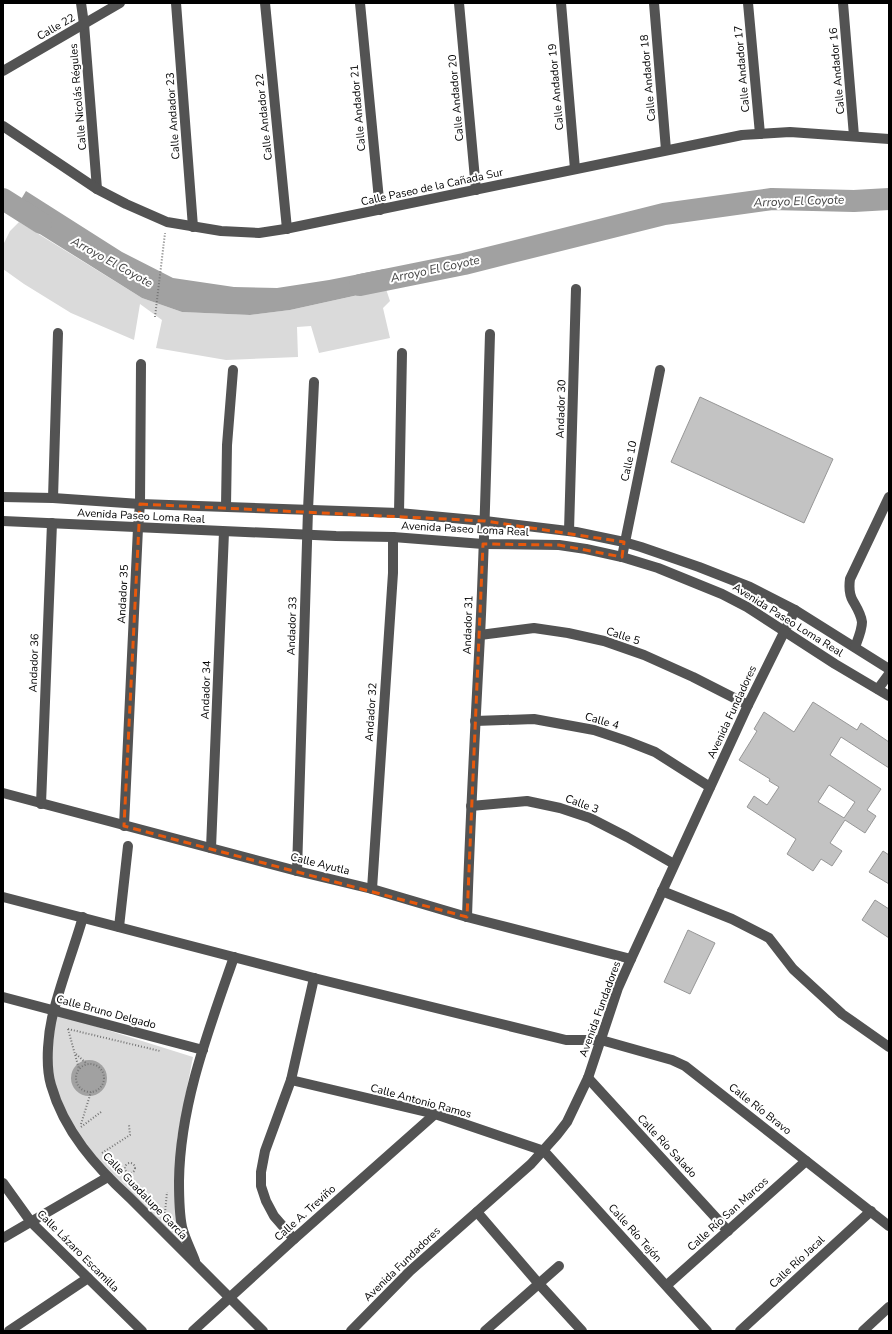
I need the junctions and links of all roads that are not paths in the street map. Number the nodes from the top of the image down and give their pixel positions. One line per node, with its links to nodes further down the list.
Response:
1 (82, 3): 11 (street, Calle Nicolás Régules)
2 (120, 3): 11 (street, Calle 22)
3 (176, 3): 22 (street, Calle Andador 23)
4 (265, 3): 23 (street, Calle Andador 22)
5 (360, 3): 21 (street, Calle Andador 21)
6 (459, 3): 20 (street, Calle Andador 20)
7 (561, 3): 18 (street, Calle Andador 19)
8 (654, 3): 17 (street, Calle Andador 18)
9 (748, 3): 14 (street, Calle Andador 17)
10 (843, 3): 15 (street, Calle Andador 16)
11 (84, 24): 12 (street, Calle 22); 19 (street, Calle Nicolás Régules)
12 (3, 71)
13 (3, 126): 19 (street, Calle Paseo de la Cañada Sur)
14 (760, 134): 15 (street, Calle Paseo de la Cañada Sur); 17 (street, Calle Paseo de la Cañada Sur)
15 (854, 136): 16 (street, Calle Paseo de la Cañada Sur)
16 (889, 139)
17 (666, 150): 18 (street, Calle Paseo de la Cañada Sur)
18 (575, 169): 20 (street, Calle Paseo de la Cañada Sur)
19 (97, 189): 22 (street, Calle Paseo de la Cañada Sur)
20 (476, 190): 21 (street, Calle Paseo de la Cañada Sur)
21 (380, 210): 23 (street, Calle Paseo de la Cañada Sur)
22 (194, 227): 23 (street, Calle Paseo de la Cañada Sur)
23 (288, 229)
24 (576, 289): 43 (street, Andador 30)
25 (58, 333): 34 (street)
26 (490, 334): 39 (street, Andador 31)
27 (402, 353): 38 (street)
28 (141, 364): 35 (street, Andador 35)
29 (233, 370): 36 (street)
30 (660, 370): 47 (street, Calle 10)
31 (314, 382): 37 (street, Andador 33)
32 (3, 497): 34 (street, Avenida Paseo Loma Real)
33 (889, 497): 55 (street)
34 (53, 498): 35 (street, Avenida Paseo Loma Real)
35 (140, 504): 36 (street, Avenida Paseo Loma Real); 42 (street, Andador 35)
36 (226, 506): 37 (street, Avenida Paseo Loma Real)
37 (308, 510): 38 (street, Avenida Paseo Loma Real); 45 (street, Andador 33)
38 (399, 513): 39 (street, Avenida Paseo Loma Real)
39 (485, 521): 43 (street, Avenida Paseo Loma Real); 48 (street, Andador 31)
40 (3, 522): 41 (street, Avenida Paseo Loma Real)
41 (52, 523): 42 (street, Avenida Paseo Loma Real); 64 (street, Andador 36)
42 (138, 528): 44 (street, Avenida Paseo Loma Real); 66 (street, Andador 35)
43 (569, 531): 47 (street, Avenida Paseo Loma Real)
44 (224, 532): 45 (street, Avenida Paseo Loma Real); 68 (street, Andador 34)
45 (307, 534): 46 (street, Avenida Paseo Loma Real); 70 (street, Andador 33)
46 (393, 536): 48 (street, Avenida Paseo Loma Real); 71 (street, Andador 32)
47 (624, 542): 49 (street, Avenida Paseo Loma Real); 50 (street, Calle 10)
48 (483, 544): 50 (street, Avenida Paseo Loma Real); 54 (street, Andador 31)
49 (662, 554): 51 (street); 52 (street, Avenida Paseo Loma Real)
50 (622, 558): 51 (street, Avenida Paseo Loma Real)
51 (658, 568): 53 (street, Avenida Paseo Loma Real)
52 (795, 610): 53 (street, Avenida Fundadores); 55 (street, Avenida Paseo Loma Real)
53 (784, 632): 58 (street, Avenida Paseo Loma Real); 60 (street, Avenida Fundadores)
54 (480, 635): 60 (street, Calle 5); 61 (street, Andador 31)
55 (855, 647): 56 (street, Avenida Paseo Loma Real)
56 (889, 668)
57 (889, 674): 58 (street)
58 (878, 689): 59 (street, Avenida Paseo Loma Real)
59 (889, 696)
60 (748, 705): 62 (street, Avenida Fundadores)
61 (475, 721): 62 (street, Calle 4); 65 (street, Andador 31)
62 (710, 788): 69 (street, Avenida Fundadores)
63 (3, 793): 64 (street, Calle Ayutla)
64 (41, 804): 66 (street, Calle Ayutla)
65 (471, 806): 69 (street, Calle 3); 74 (street, Andador 31)
66 (124, 826): 68 (street, Calle Ayutla)
67 (128, 846): 76 (street)
68 (211, 848): 70 (street, Calle Ayutla)
69 (674, 864): 72 (street, Avenida Fundadores)
70 (297, 871): 71 (street, Calle Ayutla)
71 (372, 889): 74 (street, Calle Ayutla)
72 (662, 891): 78 (street, Avenida Fundadores); 83 (street)
73 (3, 897): 75 (street)
74 (467, 916): 78 (street, Calle Ayutla)
75 (84, 917): 76 (street); 81 (street, Calle Guadalupe García)
76 (118, 926): 77 (street)
77 (234, 957): 79 (street); 84 (street)
78 (631, 959): 82 (street, Avenida Fundadores)
79 (314, 978): 82 (street); 86 (street)
80 (3, 997): 81 (street, Calle Bruno Delgado)
81 (54, 1010): 84 (street, Calle Bruno Delgado); 90 (street, Calle Guadalupe García)
82 (601, 1040): 85 (street, Avenida Fundadores); 89 (street, Calle Río Bravo)
83 (889, 1047)
84 (202, 1050): 99 (street)
85 (588, 1078): 88 (street, Avenida Fundadores); 96 (street, Calle Río Salado)
86 (291, 1080): 87 (street, Calle Antonio Ramos); 98 (street)
87 (435, 1114): 88 (street, Calle Antonio Ramos); 98 (street, Calle A. Treviño)
88 (544, 1150): 93 (street, Avenida Fundadores); 103 (street, Calle Río Tejón)
89 (806, 1161): 92 (street, Calle Río Bravo); 96 (street, Calle Río San Marcos)
90 (108, 1177): 94 (street); 99 (street, Calle Guadalupe García)
91 (3, 1183): 94 (street, Calle Lázaro Escamilla)
92 (870, 1211): 95 (street, Calle Río Bravo); 114 (street, Calle Río Jacal)
93 (477, 1212): 102 (street); 110 (street, Avenida Fundadores)
94 (31, 1222): 97 (street); 101 (street, Calle Lázaro Escamilla)
95 (889, 1226)
96 (728, 1231): 103 (street, Calle Río San Marcos)
97 (3, 1238)
98 (294, 1239): 104 (street, Calle A. Treviño)
99 (196, 1265): 104 (street, Calle Guadalupe García)
100 (559, 1266): 102 (street)
101 (88, 1278): 106 (street); 107 (street, Calle Lázaro Escamilla)
102 (539, 1284): 111 (street); 112 (street)
103 (667, 1286): 113 (street, Calle Río Tejón)
104 (230, 1298): 108 (street, Calle A. Treviño); 109 (street, Calle Guadalupe García)
105 (889, 1308): 115 (street)
106 (14, 1330)
107 (142, 1331)
108 (194, 1331)
109 (263, 1331)
110 (351, 1331)
111 (485, 1331)
112 (582, 1331)
113 (707, 1331)
114 (740, 1331)
115 (863, 1331)

